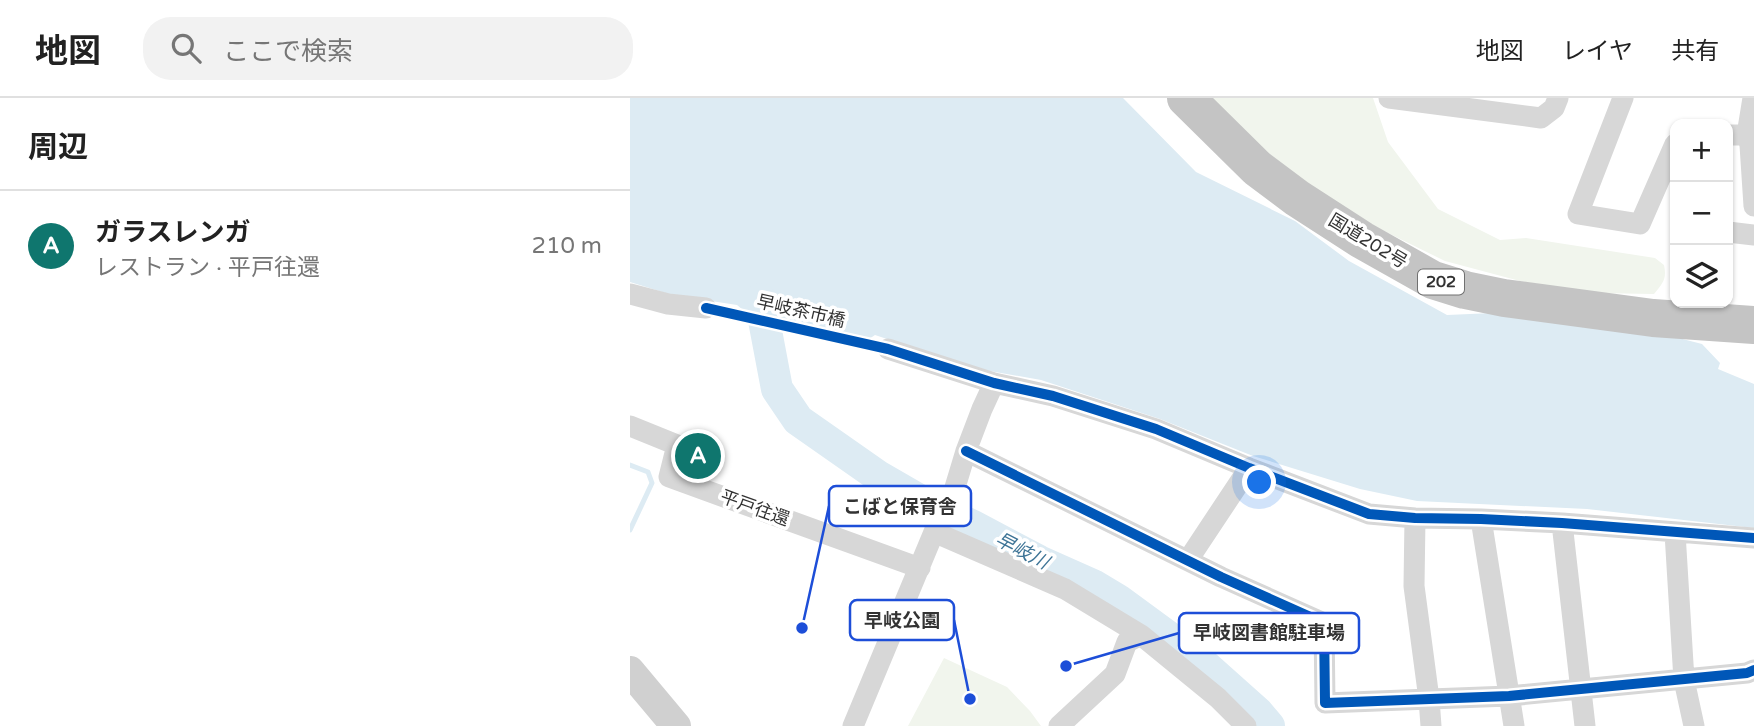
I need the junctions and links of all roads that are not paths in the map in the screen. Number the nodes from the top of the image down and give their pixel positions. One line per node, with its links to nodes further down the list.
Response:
1 (1186, 98): 13 (highway, 国道202号 / 202)
2 (1389, 98): 3 (street)
3 (1558, 98)
4 (1623, 98): 7 (street)
5 (1753, 98): 6 (street)
6 (1737, 135): 8 (street)
7 (1670, 155)
8 (1754, 206)
9 (1733, 232): 10 (street)
10 (1754, 234)
11 (630, 294): 12 (street)
12 (706, 308)
13 (1754, 325)
14 (888, 349): 15 (street)
15 (994, 383): 17 (street); 18 (street)
16 (630, 426): 27 (street, 平戸往還)
17 (966, 451): 22 (street); 26 (street)
18 (1250, 468): 19 (street); 26 (street)
19 (1415, 518): 20 (street); 34 (street)
20 (1481, 519): 21 (street); 33 (street)
21 (1562, 523): 23 (street); 32 (street)
22 (934, 532): 27 (street); 28 (street)
23 (1675, 533): 24 (street); 25 (street); 31 (street)
24 (1754, 538)
25 (1754, 546)
26 (1188, 560): 34 (street)
27 (920, 568): 36 (street)
28 (1141, 635): 37 (street); 38 (street)
29 (1754, 670): 31 (street)
30 (630, 671): 35 (main road)
31 (1685, 680): 32 (street); 42 (street)
32 (1579, 689): 33 (street); 41 (street)
33 (1509, 696): 34 (street); 40 (street)
34 (1429, 699): 39 (street)
35 (676, 726)
36 (853, 726)
37 (1059, 726)
38 (1246, 726)
39 (1431, 726)
40 (1514, 726)
41 (1585, 726)
42 (1694, 726)

